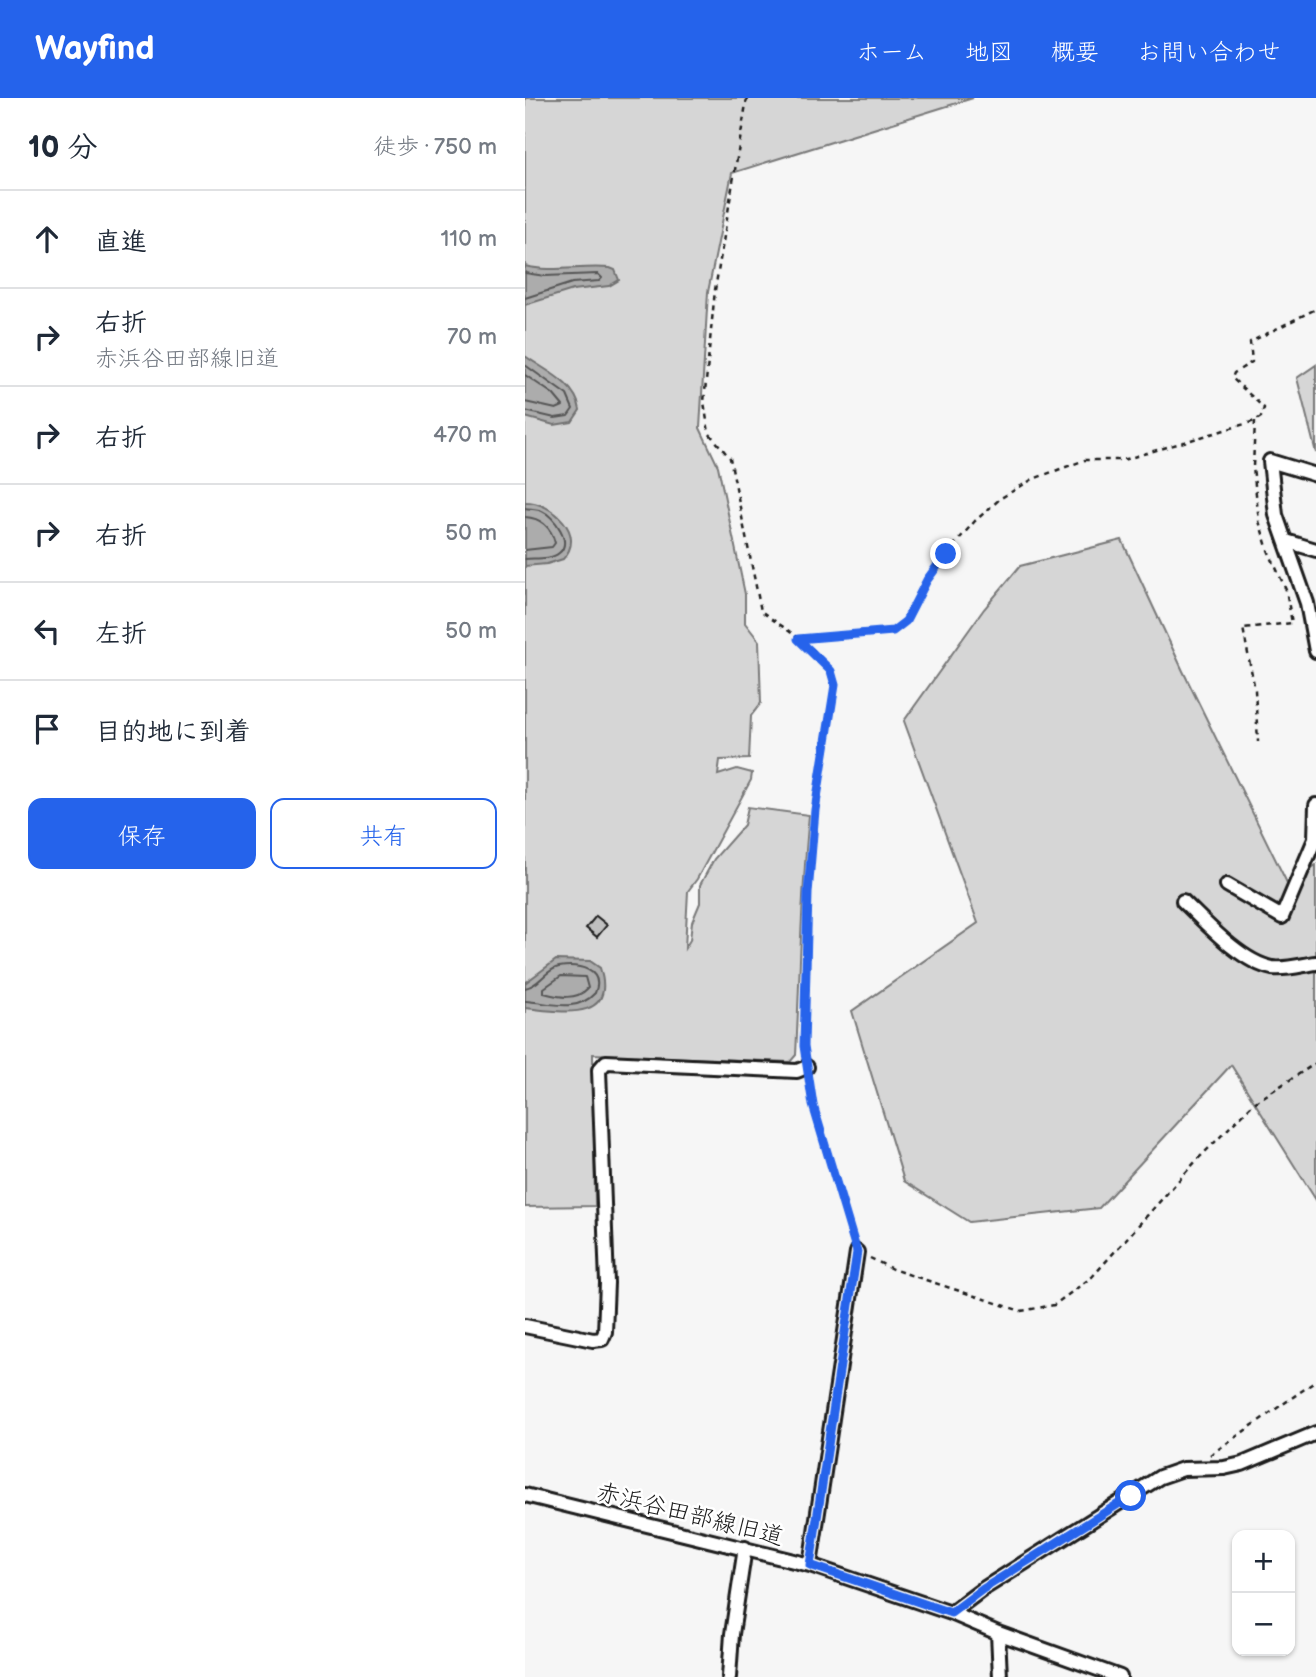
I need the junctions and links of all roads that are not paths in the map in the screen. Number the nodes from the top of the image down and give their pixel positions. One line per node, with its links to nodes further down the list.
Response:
1 (1316, 475): 2 (street)
2 (1286, 541): 3 (street); 4 (street)
3 (1316, 550)
4 (1314, 631): 5 (street)
5 (1316, 651)
6 (1316, 805): 7 (street)
7 (1227, 886)
8 (1183, 901): 9 (street)
9 (1316, 962)
10 (807, 1067): 12 (street)
11 (857, 1252): 16 (street)
12 (525, 1326)
13 (1316, 1433): 17 (street)
14 (525, 1495): 15 (street, 赤浜谷田部線旧道)
15 (745, 1548): 16 (street, 赤浜谷田部線旧道); 19 (street)
16 (810, 1565): 17 (street, 赤浜谷田部線旧道)
17 (951, 1613): 18 (street, 赤浜谷田部線旧道)
18 (998, 1633): 20 (street); 21 (street, 赤浜谷田部線旧道)
19 (729, 1677)
20 (1000, 1677)
21 (1120, 1677)

